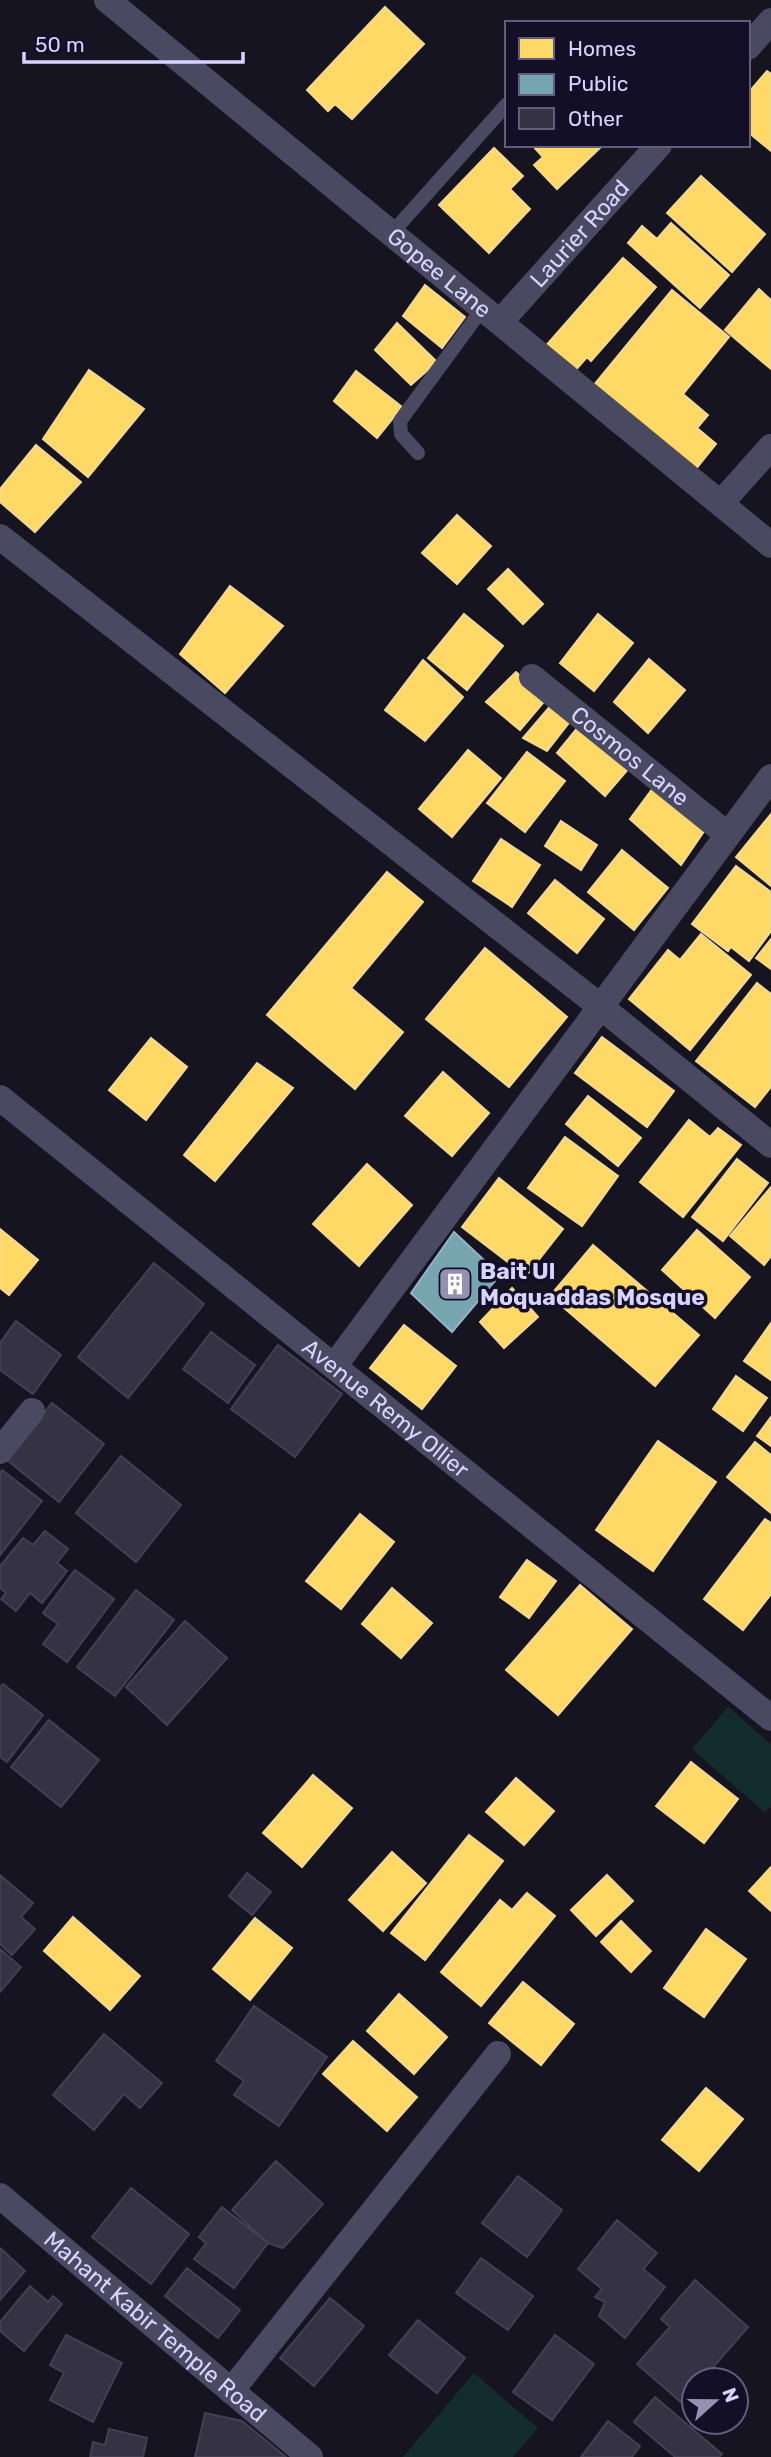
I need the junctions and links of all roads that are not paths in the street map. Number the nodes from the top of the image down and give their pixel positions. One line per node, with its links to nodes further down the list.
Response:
1 (107, 0): 6 (street, Gopee Lane)
2 (771, 21): 3 (street)
3 (750, 45)
4 (505, 106): 6 (lane)
5 (657, 147): 7 (street, Laurier Road)
6 (390, 235): 7 (street, Gopee Lane)
7 (491, 315): 9 (lane); 10 (street, Gopee Lane)
8 (771, 447): 10 (street)
9 (418, 453)
10 (721, 503): 12 (street, Gopee Lane)
11 (0, 537): 16 (street)
12 (771, 545)
13 (532, 677): 15 (street, Cosmos Lane)
14 (771, 777): 15 (street)
15 (728, 835): 16 (street)
16 (601, 1007): 18 (street); 19 (street)
17 (2, 1104): 19 (street, Avenue Remy Ollier)
18 (771, 1145)
19 (335, 1365): 22 (street, Avenue Remy Ollier)
20 (32, 1411): 21 (street)
21 (0, 1451)
22 (771, 1718)
23 (498, 2054): 25 (street)
24 (0, 2196): 25 (street, Mahant Kabir Temple Road)
25 (231, 2391): 26 (street, Mahant Kabir Temple Road)
26 (310, 2457)

